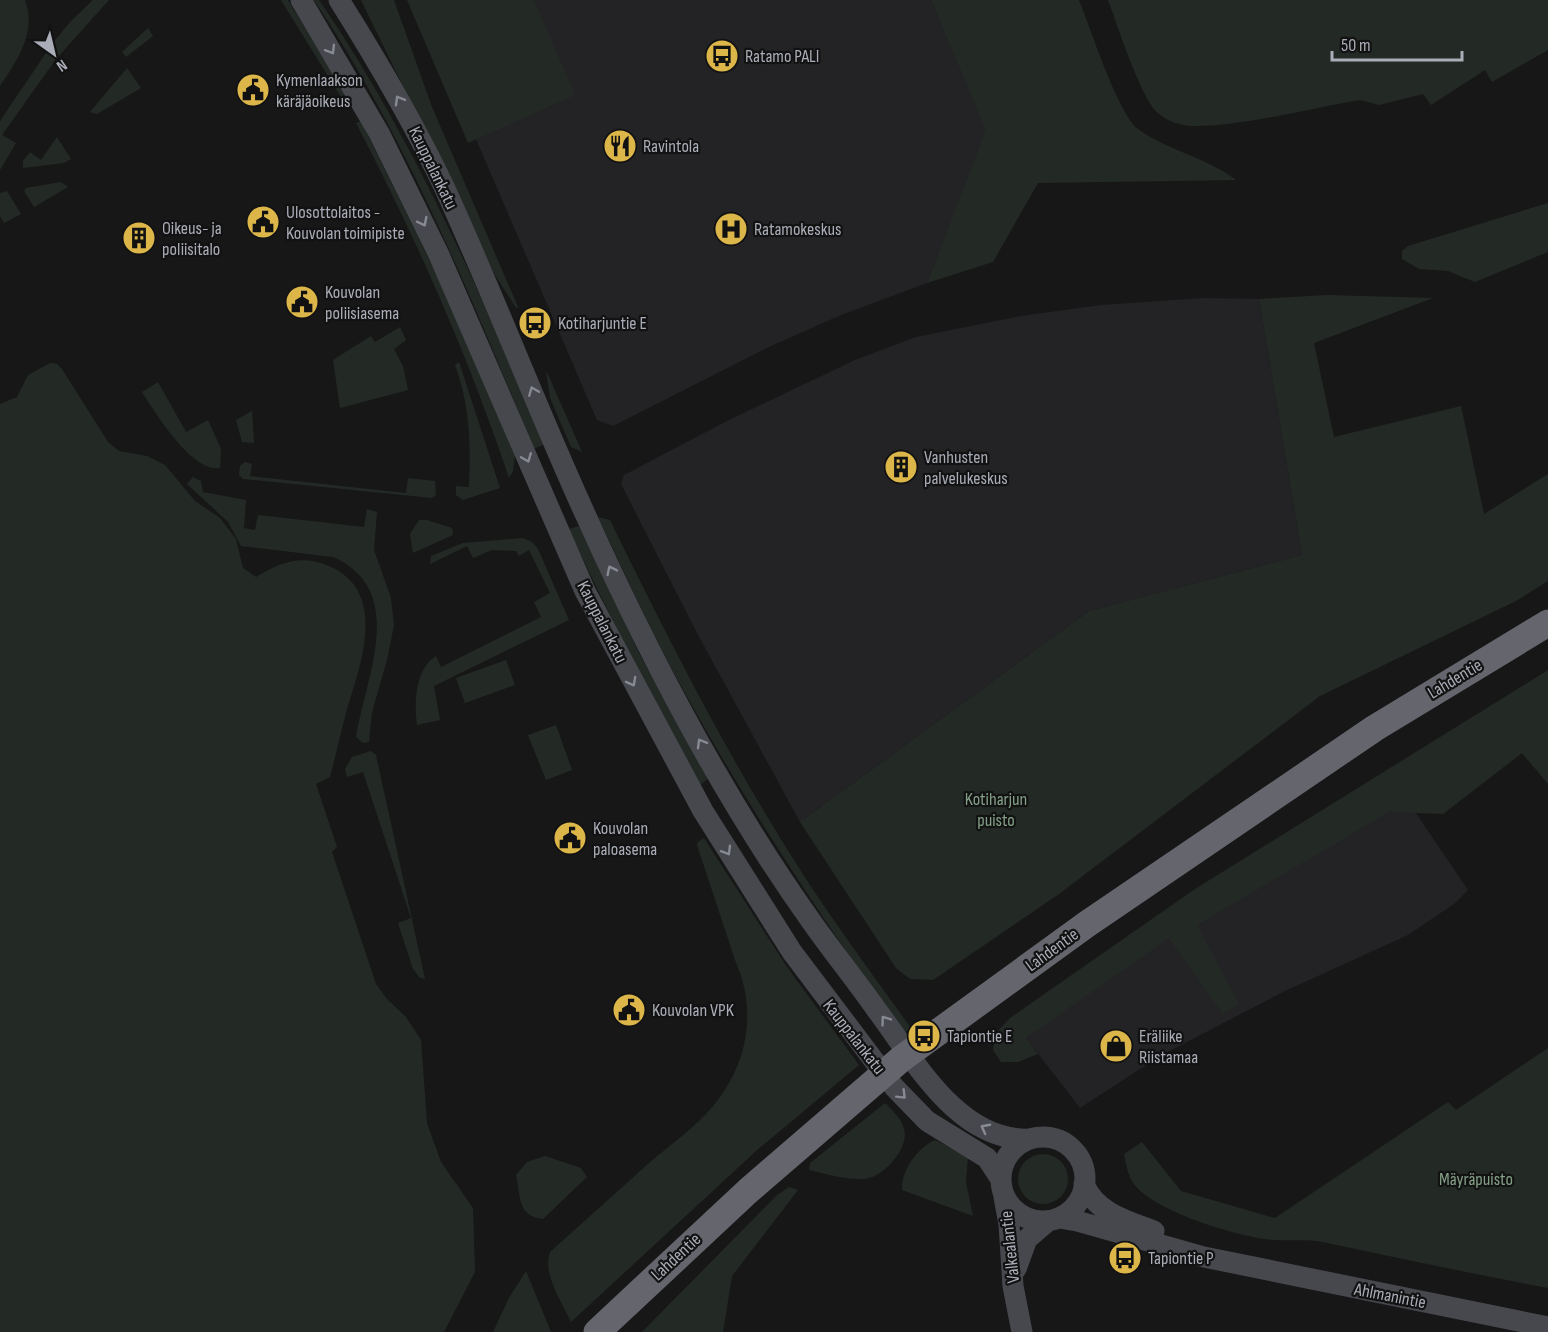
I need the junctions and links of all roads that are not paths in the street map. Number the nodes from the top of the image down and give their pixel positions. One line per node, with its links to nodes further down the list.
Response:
1 (301, 0): 6 (main road, Kauppalankatu, one-way to 6)
2 (339, 0): 4 (main road, Kauppalankatu, one-way to 2)
3 (1548, 622): 11 (highway, Lahdentie)
4 (1031, 1139): 5 (main road); 6 (main road)
5 (1084, 1184): 7 (main road); 8 (main road, Ahlmanintie)
6 (1002, 1187): 7 (main road); 9 (main road, Valkealantie)
7 (1054, 1220): 8 (main road, Ahlmanintie); 9 (main road, Valkealantie)
8 (1232, 1262): 10 (main road, Ahlmanintie)
9 (1015, 1297): 12 (main road, Valkealantie)
10 (1548, 1327)
11 (597, 1332)
12 (1022, 1332)

